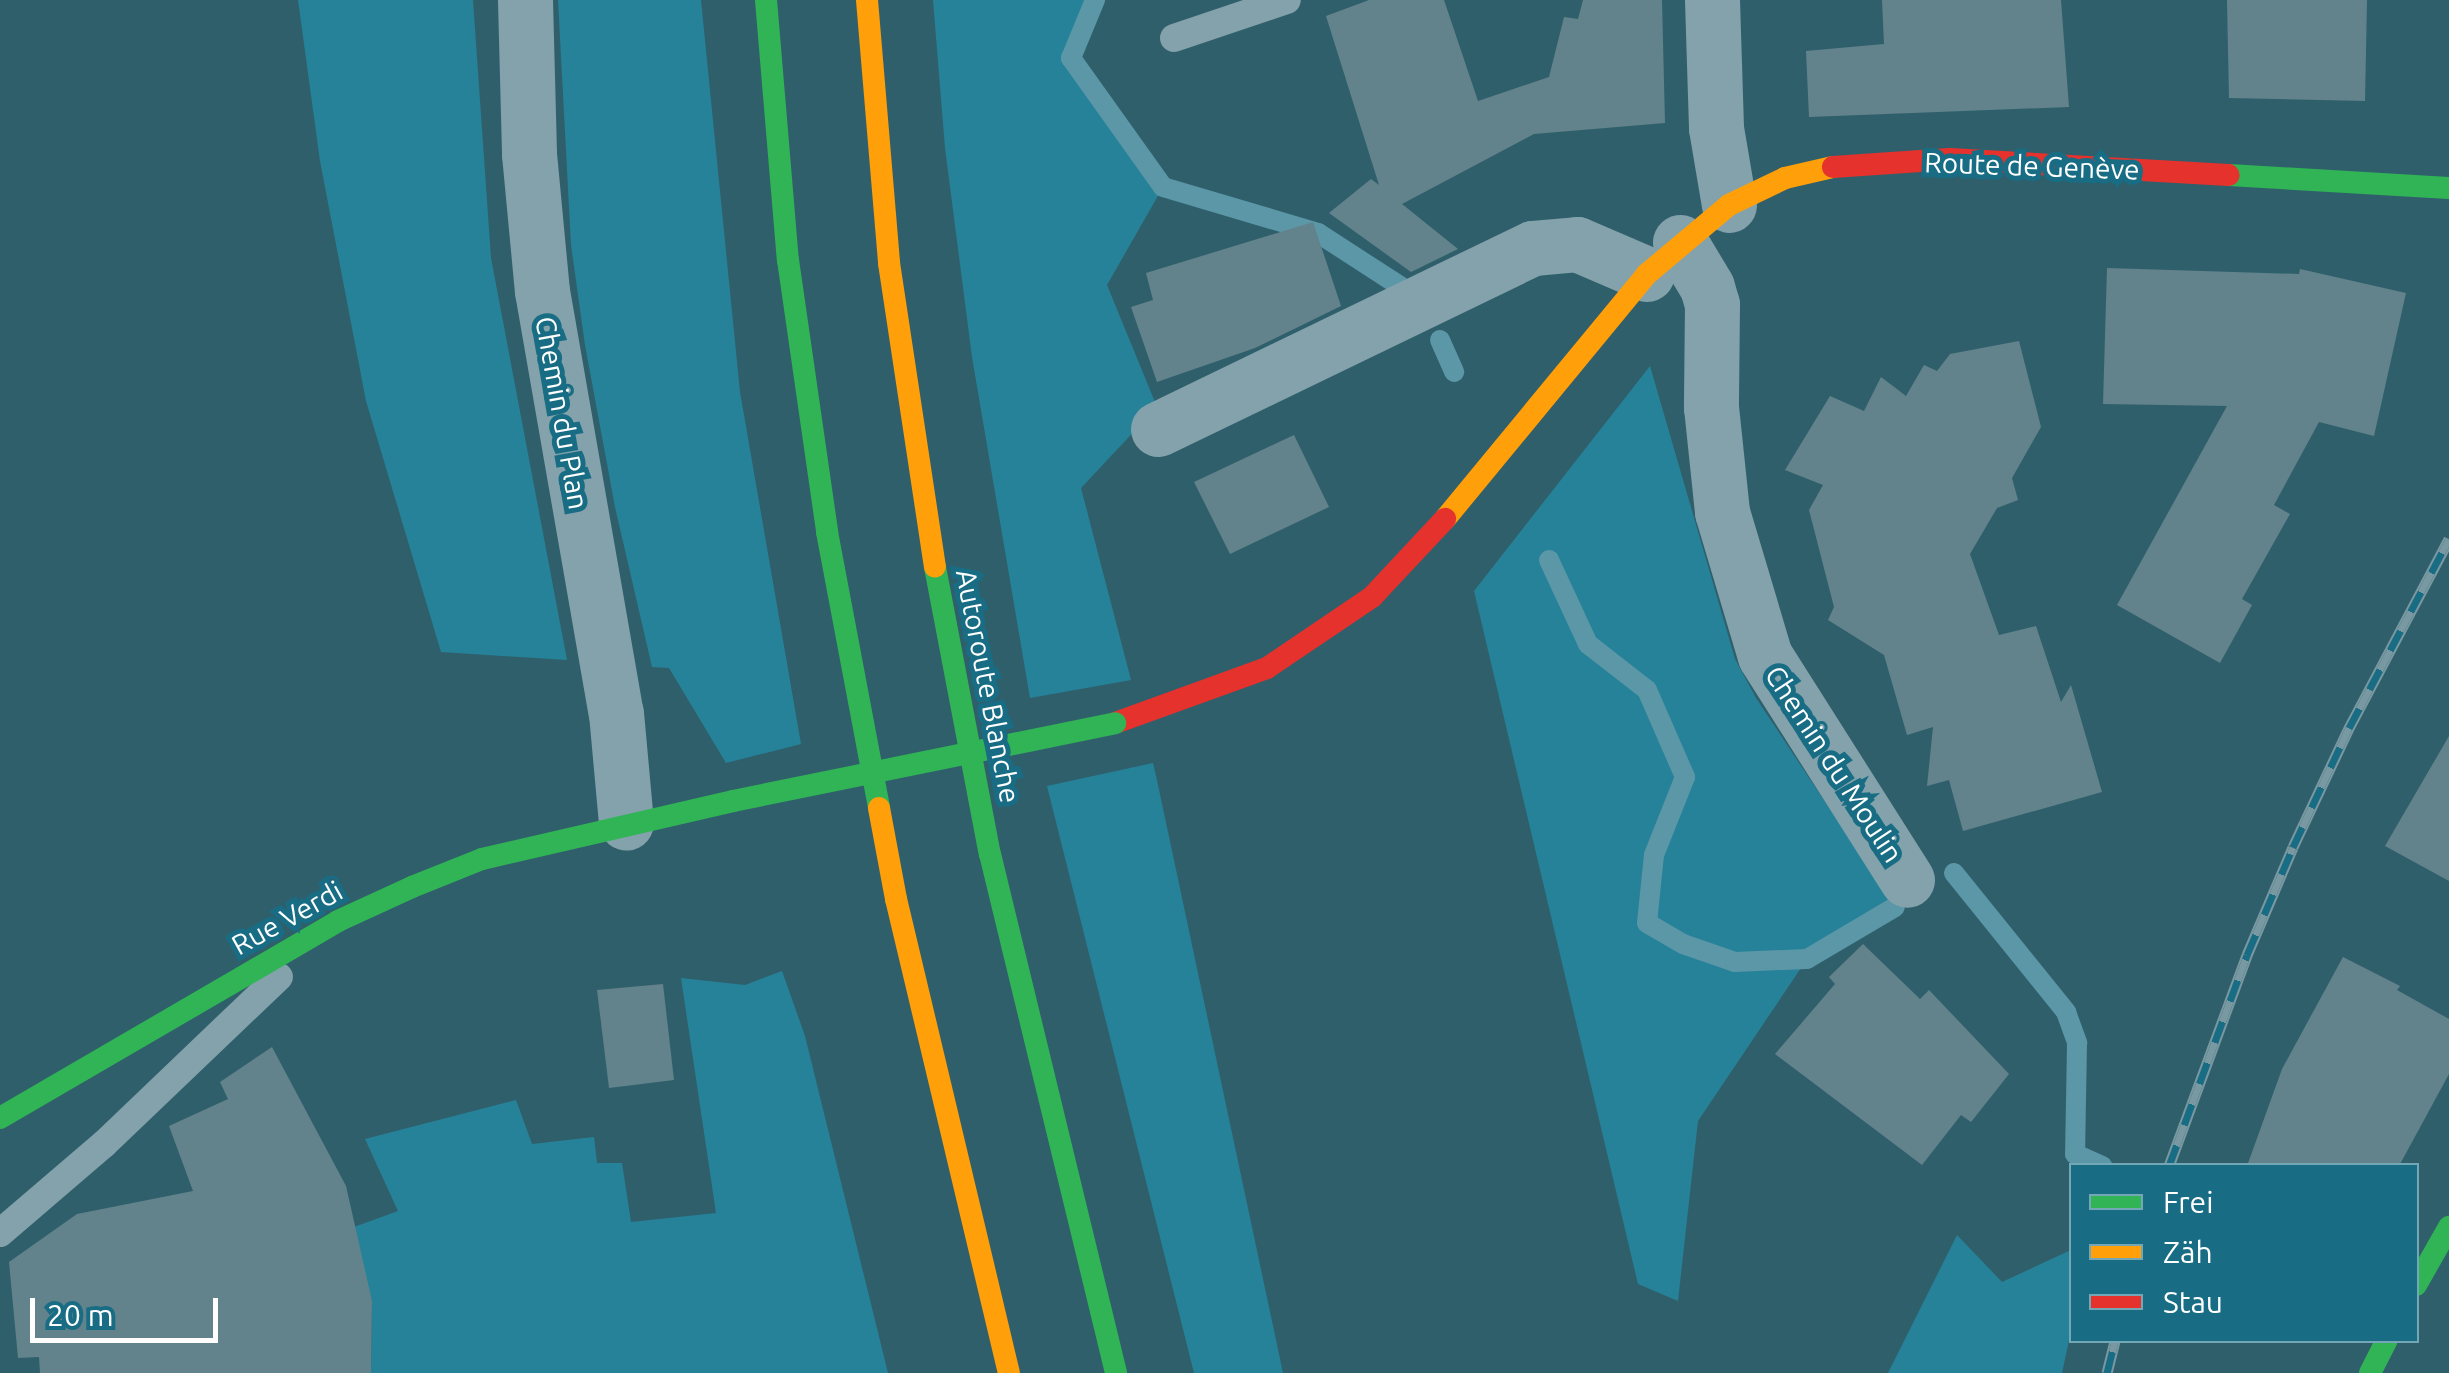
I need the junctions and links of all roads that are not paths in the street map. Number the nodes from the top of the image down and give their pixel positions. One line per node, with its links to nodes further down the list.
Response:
1 (524, 0): 12 (street, Chemin du Plan)
2 (766, 0): 20 (main road)
3 (867, 0): 21 (main road, Autoroute Blanche)
4 (1288, 0): 6 (lane)
5 (1712, 0): 8 (street)
6 (1174, 38)
7 (2449, 188): 8 (main road, Route de Genève)
8 (1728, 205): 9 (main road, Route de Genève)
9 (1664, 258): 10 (street); 11 (main road, Route de Genève, bridge); 13 (street, Chemin du Moulin)
10 (1158, 429)
11 (733, 801): 12 (main road, Rue Verdi)
12 (626, 824): 14 (main road, Rue Verdi)
13 (1908, 880)
14 (338, 921): 15 (main road, Rue Verdi); 17 (lane)
15 (0, 1118)
16 (2449, 1226): 18 (main road)
17 (0, 1233)
18 (2419, 1280)
19 (2385, 1343): 22 (main road)
20 (1009, 1373)
21 (1116, 1373)
22 (2370, 1373)

